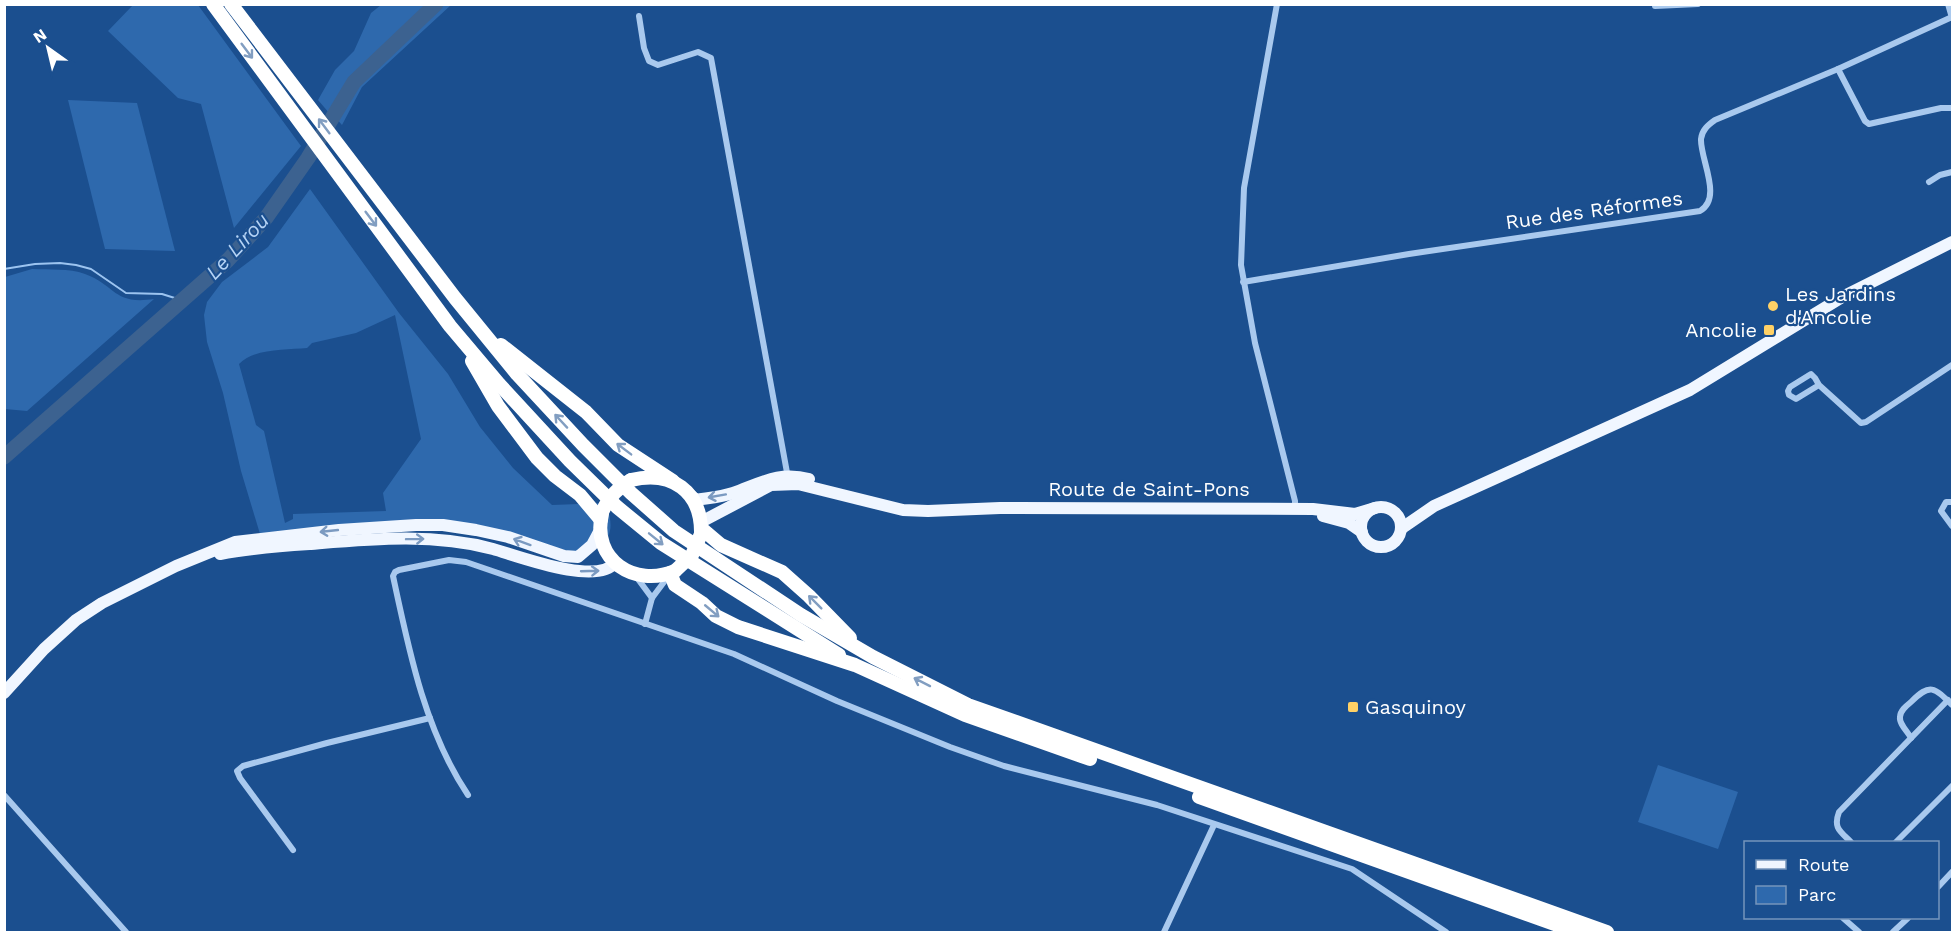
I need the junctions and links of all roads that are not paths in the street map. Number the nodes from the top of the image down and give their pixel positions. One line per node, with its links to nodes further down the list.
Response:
1 (213, 4): 16 (highway, one-way to 16)
2 (231, 4): 15 (highway, one-way to 2)
3 (1277, 4): 14 (street)
4 (1655, 4): 5 (street)
5 (1698, 4)
6 (1948, 4): 8 (street)
7 (639, 16): 19 (street)
8 (1952, 18): 9 (street, Rue des Réformes)
9 (1838, 69): 10 (street); 14 (street, Rue des Réformes)
10 (1953, 108)
11 (1953, 172): 12 (street)
12 (1929, 182)
13 (1953, 242): 22 (main road)
14 (1243, 282): 24 (street)
15 (455, 297): 20 (highway, one-way to 15); 37 (highway, one-way to 15)
16 (450, 326): 26 (highway); 38 (highway, one-way to 38)
17 (1953, 365): 18 (street)
18 (1819, 385): 18 (street)
19 (787, 479): 20 (main road, Route de Saint-Pons, one-way to 20); 24 (main road, Route de Saint-Pons); 28 (main road, Route de Saint-Pons)
20 (678, 485): 26 (highway, bridge); 28 (highway)
21 (1953, 502): 27 (street)
22 (1434, 506): 25 (main road); 29 (main road)
23 (1375, 508): 24 (main road, Route de Saint-Pons); 25 (main road); 30 (main road)
24 (1296, 510): 30 (main road, Route de Saint-Pons)
25 (1394, 511): 29 (main road)
26 (601, 520): 31 (main road, one-way to 31); 32 (highway)
27 (1953, 526)
28 (701, 528): 33 (highway, bridge); 37 (highway, one-way to 28)
29 (1402, 528): 30 (main road)
30 (1362, 532)
31 (190, 560): 32 (main road, one-way to 32); 39 (main road)
32 (615, 563): 34 (highway)
33 (670, 573): 34 (highway); 35 (street); 38 (highway, one-way to 38)
34 (635, 575): 35 (street)
35 (652, 598): 36 (street)
36 (645, 624): 41 (street); 46 (street)
37 (873, 657): 58 (highway, one-way to 37)
38 (855, 665): 57 (highway)
39 (4, 693)
40 (1950, 703): 42 (street); 42 (street)
41 (430, 718): 45 (street); 49 (street)
42 (1911, 738): 47 (street)
43 (1953, 786): 48 (street)
44 (4, 795): 54 (street)
45 (468, 795)
46 (1215, 825): 55 (street); 56 (street)
47 (1849, 841)
48 (1898, 841)
49 (293, 850)
50 (1953, 872): 51 (street)
51 (1939, 886)
52 (1844, 919): 59 (street)
53 (1907, 919): 60 (street)
54 (126, 933)
55 (1164, 933)
56 (1446, 933)
57 (1578, 933)
58 (1607, 933)
59 (1859, 933)
60 (1893, 933)

